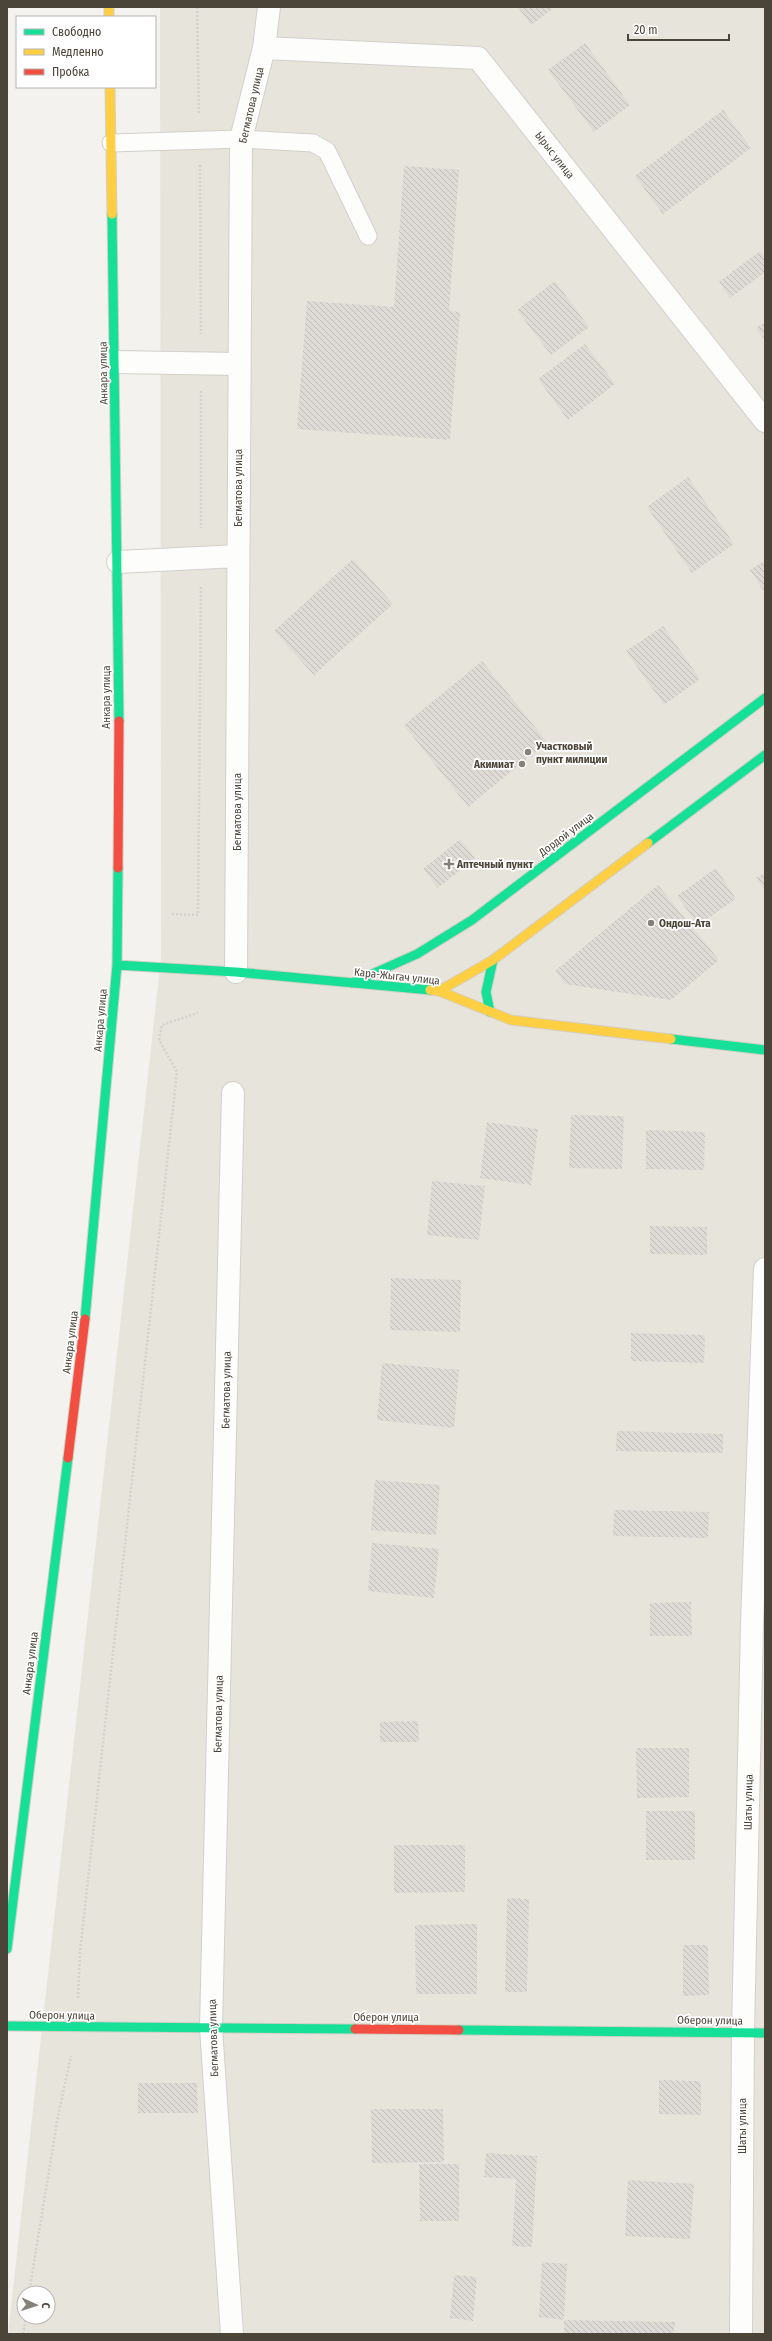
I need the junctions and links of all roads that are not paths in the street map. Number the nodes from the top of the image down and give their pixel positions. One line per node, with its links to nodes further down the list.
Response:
1 (269, 7): 2 (street, Бегматова улица)
2 (264, 48): 4 (street, Бегматова улица); 9 (street, Ырыс улица)
3 (110, 88): 5 (street, Анкара улица)
4 (241, 139): 5 (lane); 6 (lane); 8 (street, Бегматова улица)
5 (111, 143): 7 (street, Анкара улица)
6 (368, 236)
7 (115, 362): 8 (street); 11 (street, Анкара улица)
8 (238, 364): 10 (street, Бегматова улица)
9 (765, 421)
10 (238, 556): 11 (street); 16 (street, Бегматова улица)
11 (118, 562): 15 (street, Анкара улица)
12 (765, 698): 17 (street, Дордой улица)
13 (765, 755): 14 (street)
14 (493, 960): 18 (street); 19 (street)
15 (117, 965): 16 (street, Кара-Жыгач улица); 24 (street, Анкара улица)
16 (236, 972): 17 (street, Кара-Жыгач улица)
17 (351, 983): 18 (street, Кара-Жыгач улица)
18 (439, 991): 19 (street, Кара-Жыгач улица)
19 (490, 1012): 20 (street, Кара-Жыгач улица)
20 (765, 1050)
21 (233, 1093): 26 (street, Бегматова улица)
22 (765, 1269): 23 (street, Шаты улица)
23 (758, 1624): 27 (street, Шаты улица)
24 (7, 1949)
25 (7, 2026): 26 (street, Оберон улица)
26 (211, 2028): 27 (street, Оберон улица); 29 (street, Бегматова улица)
27 (743, 2032): 28 (street, Оберон улица); 30 (street, Шаты улица)
28 (765, 2033)
29 (232, 2334)
30 (741, 2334)

